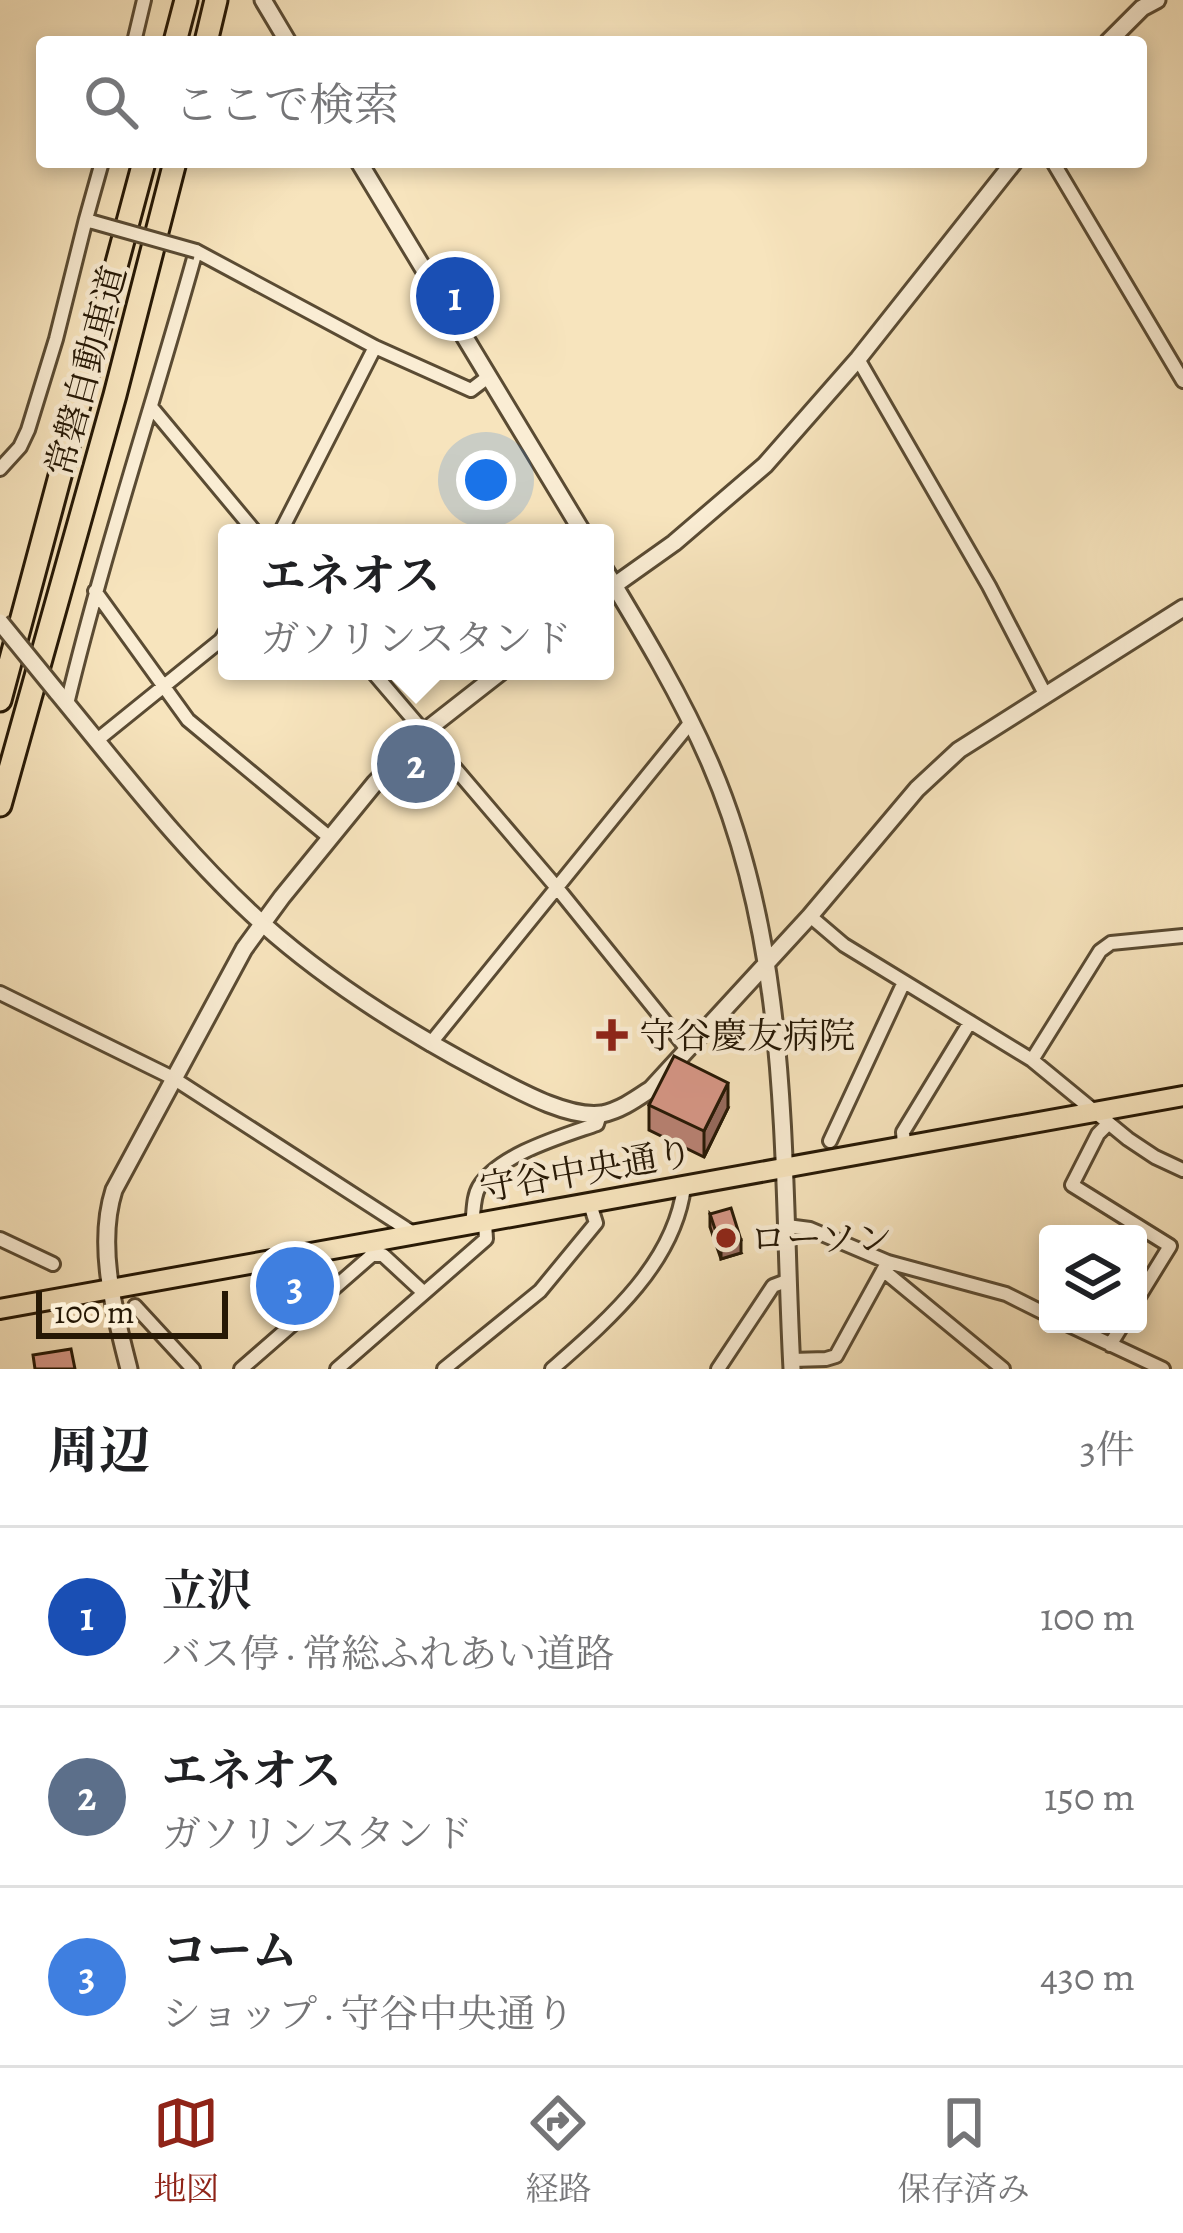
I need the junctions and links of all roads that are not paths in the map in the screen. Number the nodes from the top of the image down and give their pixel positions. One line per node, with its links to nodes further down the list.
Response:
1 (144, 0): 6 (street)
2 (185, 0): 7 (highway)
3 (216, 0): 8 (highway)
4 (262, 0): 9 (street)
5 (1157, 0): 10 (street)
6 (135, 36)
7 (176, 36)
8 (207, 36)
9 (284, 36)
10 (1114, 36)
11 (101, 168): 17 (street)
12 (143, 168): 39 (highway, 常磐自動車道)
13 (173, 168): 43 (highway, 常磐自動車道)
14 (363, 168): 21 (street)
15 (1009, 168): 20 (street)
16 (1057, 168): 22 (street)
17 (89, 220): 18 (street, bridge); 24 (street)
18 (196, 251): 19 (street); 23 (street)
19 (375, 347): 21 (street); 26 (street)
20 (858, 359): 28 (street); 37 (street)
21 (488, 377): 27 (street)
22 (1183, 381)
23 (152, 408): 25 (street); 29 (street)
24 (0, 470)
25 (249, 524)
26 (285, 524)
27 (578, 524)
28 (614, 586)
29 (94, 591): 36 (street); 38 (street)
30 (614, 595): 40 (street)
31 (1183, 608): 37 (street)
32 (0, 622): 38 (street, bridge)
33 (218, 642): 36 (street)
34 (380, 680): 41 (street)
35 (490, 680): 41 (street)
36 (163, 686): 42 (street); 44 (street)
37 (1045, 694): 46 (street)
38 (62, 698): 42 (street)
39 (0, 700)
40 (691, 722): 45 (street); 49 (street)
41 (424, 732): 44 (street); 45 (street)
42 (96, 741): 47 (street)
43 (0, 805)
44 (329, 837): 47 (street)
45 (558, 889): 53 (street); 54 (street)
46 (810, 916): 49 (street); 50 (street)
47 (263, 924): 53 (street); 56 (street)
48 (1183, 936): 55 (street)
49 (766, 961): 54 (street); 62 (street)
50 (904, 982): 52 (street); 60 (street)
51 (0, 993): 56 (street)
52 (970, 1022): 55 (street); 61 (street)
53 (430, 1044): 58 (street)
54 (687, 1049): 58 (street)
55 (1032, 1060): 59 (street)
56 (173, 1078): 70 (street); 77 (street)
57 (1183, 1096): 59 (main road, 守谷中央通り)
58 (600, 1114): 66 (street)
59 (1100, 1118): 61 (main road, 守谷中央通り); 63 (street); 67 (street)
60 (830, 1141)
61 (904, 1145): 62 (main road, 守谷中央通り)
62 (784, 1168): 64 (main road, 守谷中央通り); 68 (street)
63 (1183, 1170)
64 (684, 1187): 65 (main road, 守谷中央通り); 91 (street)
65 (590, 1204): 66 (main road, 守谷中央通り); 90 (street)
66 (478, 1223): 70 (main road, 守谷中央通り); 78 (street)
67 (1136, 1225)
68 (787, 1226): 74 (street); 75 (street)
69 (1147, 1232): 76 (street)
70 (414, 1234): 72 (main road, 守谷中央通り)
71 (0, 1239): 73 (street)
72 (371, 1249): 77 (main road, 守谷中央通り); 78 (street); 88 (street)
73 (52, 1264)
74 (885, 1266): 81 (street); 85 (street); 93 (street)
75 (789, 1280): 85 (street); 92 (street)
76 (1147, 1283)
77 (112, 1288): 80 (main road, 守谷中央通り); 86 (street)
78 (423, 1292): 89 (street)
79 (135, 1306): 87 (street)
80 (0, 1309)
81 (1039, 1310)
82 (1085, 1333): 84 (street)
83 (1117, 1333): 84 (street)
84 (1110, 1345): 94 (street)
85 (792, 1364)
86 (129, 1369)
87 (193, 1369)
88 (241, 1369)
89 (337, 1369)
90 (444, 1369)
91 (552, 1369)
92 (718, 1369)
93 (1003, 1369)
94 (1163, 1369)

